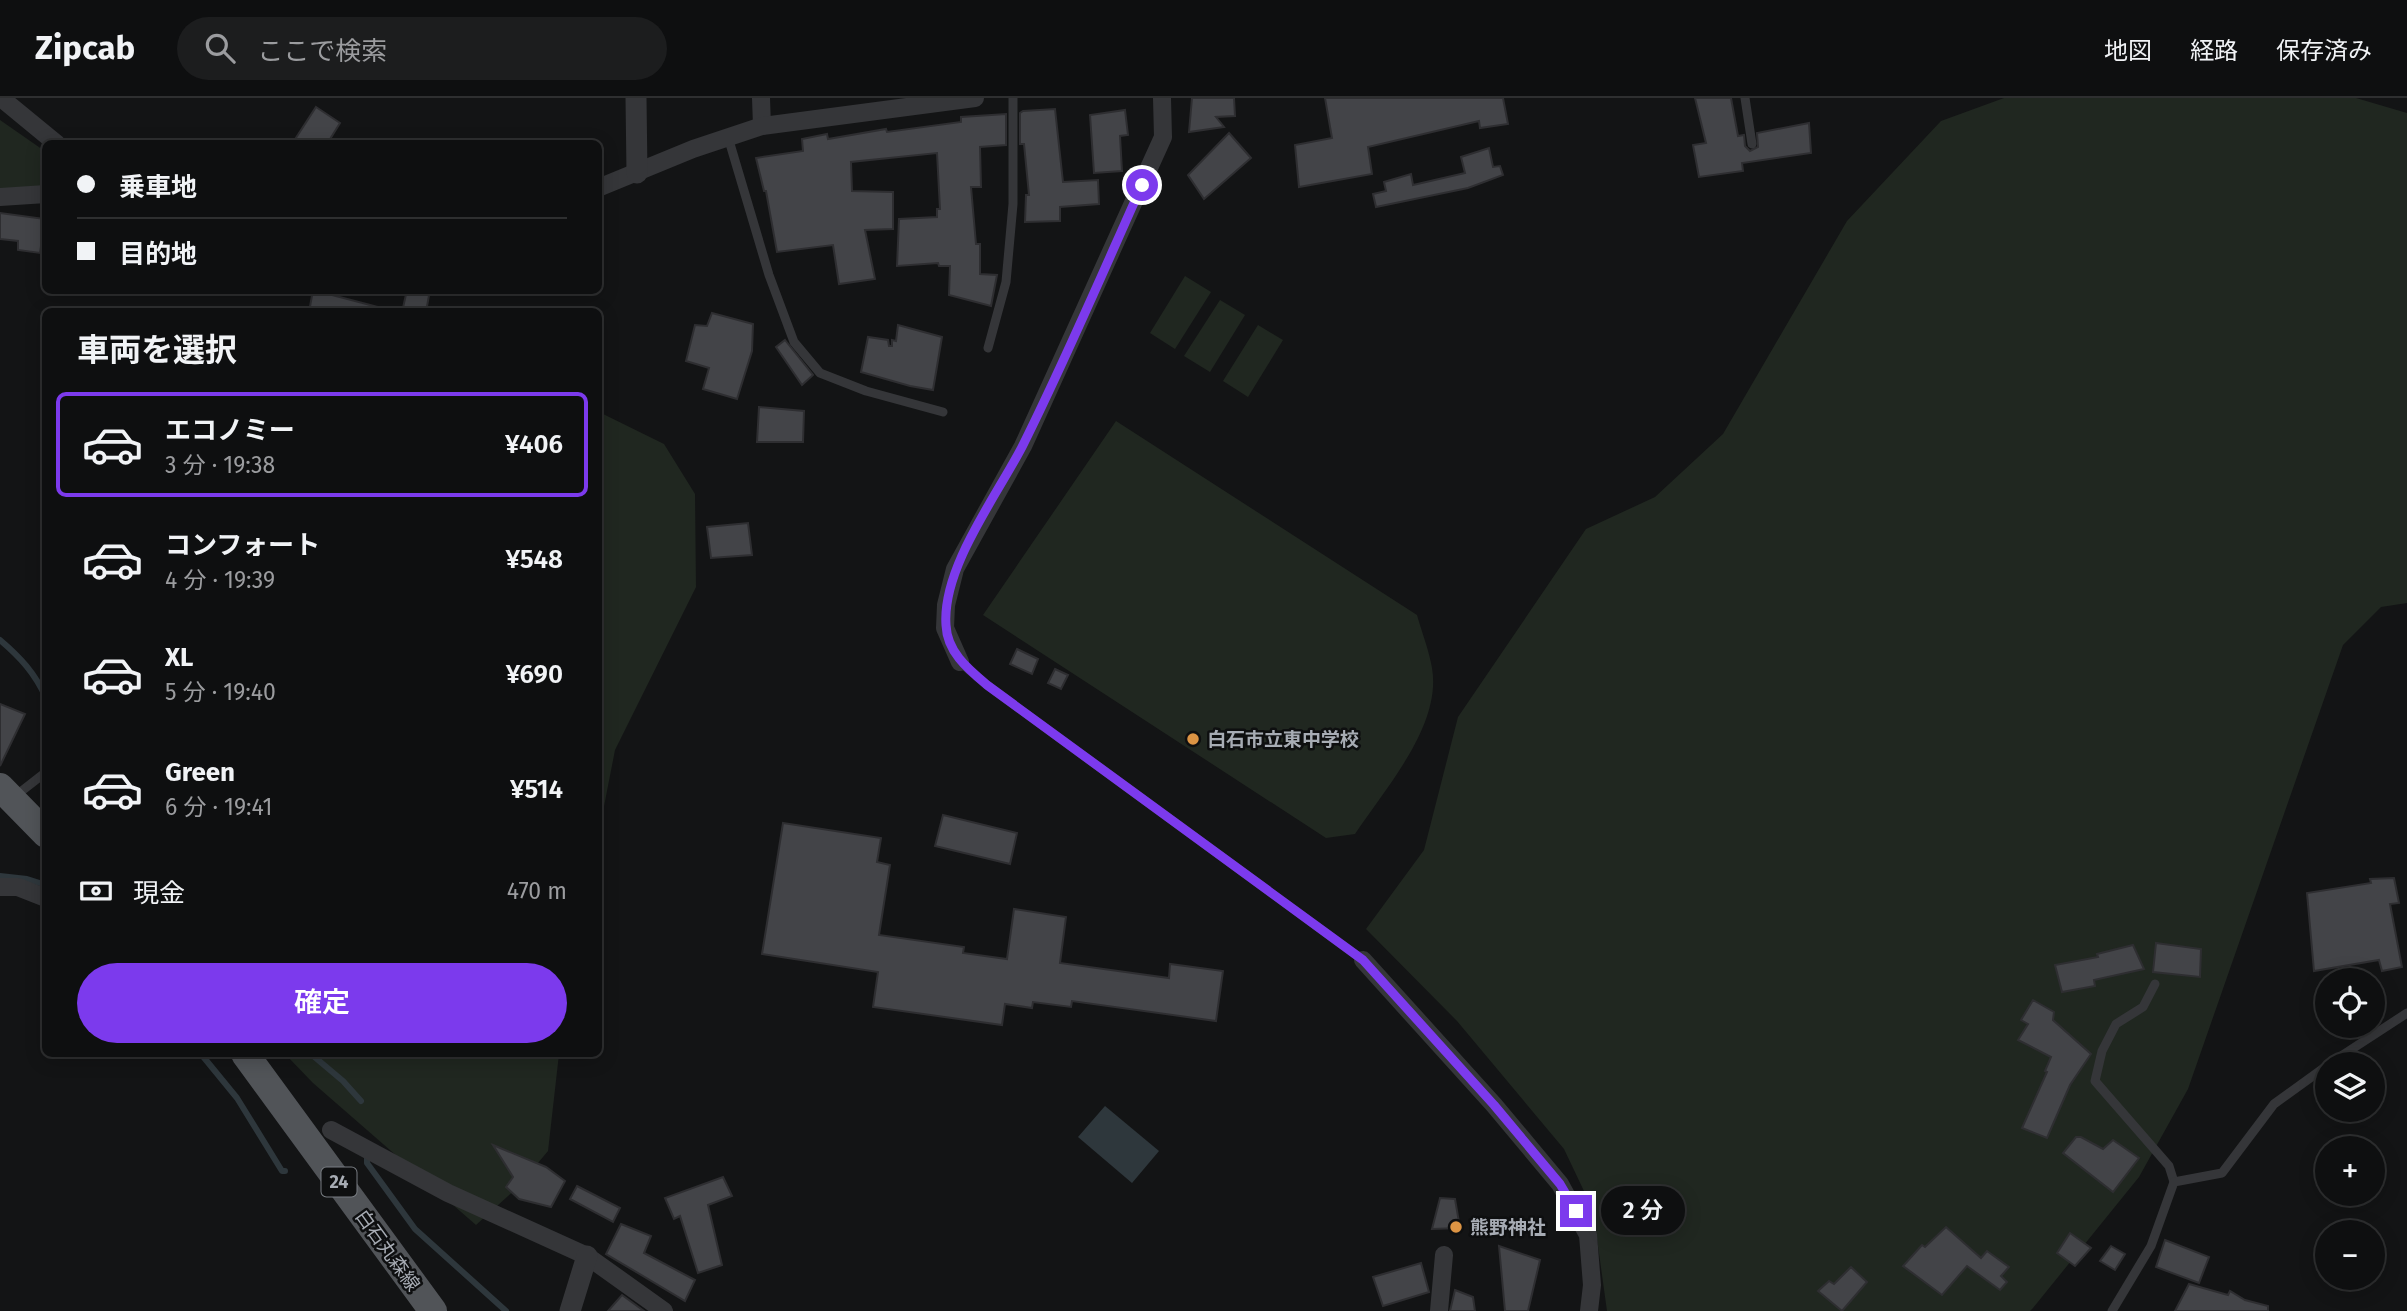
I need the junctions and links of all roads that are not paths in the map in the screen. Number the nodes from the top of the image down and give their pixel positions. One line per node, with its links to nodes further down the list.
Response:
1 (1, 98): 11 (street)
2 (636, 98): 13 (street)
3 (761, 98): 9 (street)
4 (975, 98): 8 (street)
5 (1013, 98): 17 (lane)
6 (1162, 98): 19 (street)
7 (1745, 98): 12 (lane)
8 (882, 104): 9 (street)
9 (762, 126): 10 (street)
10 (728, 137): 13 (street); 18 (lane)
11 (52, 140)
12 (1752, 144)
13 (637, 173): 14 (street)
14 (602, 186)
15 (42, 194): 16 (street)
16 (0, 197)
17 (988, 348)
18 (943, 412)
19 (960, 662): 25 (lane)
20 (42, 774): 21 (lane)
21 (6, 793): 22 (main road)
22 (42, 830)
23 (0, 887): 24 (street)
24 (42, 896)
25 (1363, 960): 39 (street)
26 (2155, 984): 32 (lane)
27 (2407, 1013): 28 (lane)
28 (2348, 1052)
29 (247, 1057): 35 (main road, 白石丸森線 / 24)
30 (2315, 1074): 32 (lane)
31 (331, 1130): 34 (street)
32 (2174, 1182): 40 (lane)
33 (1444, 1255): 38 (street)
34 (587, 1256): 36 (street); 37 (street)
35 (433, 1311)
36 (569, 1311)
37 (664, 1311)
38 (1439, 1311)
39 (1589, 1311)
40 (2112, 1311)

